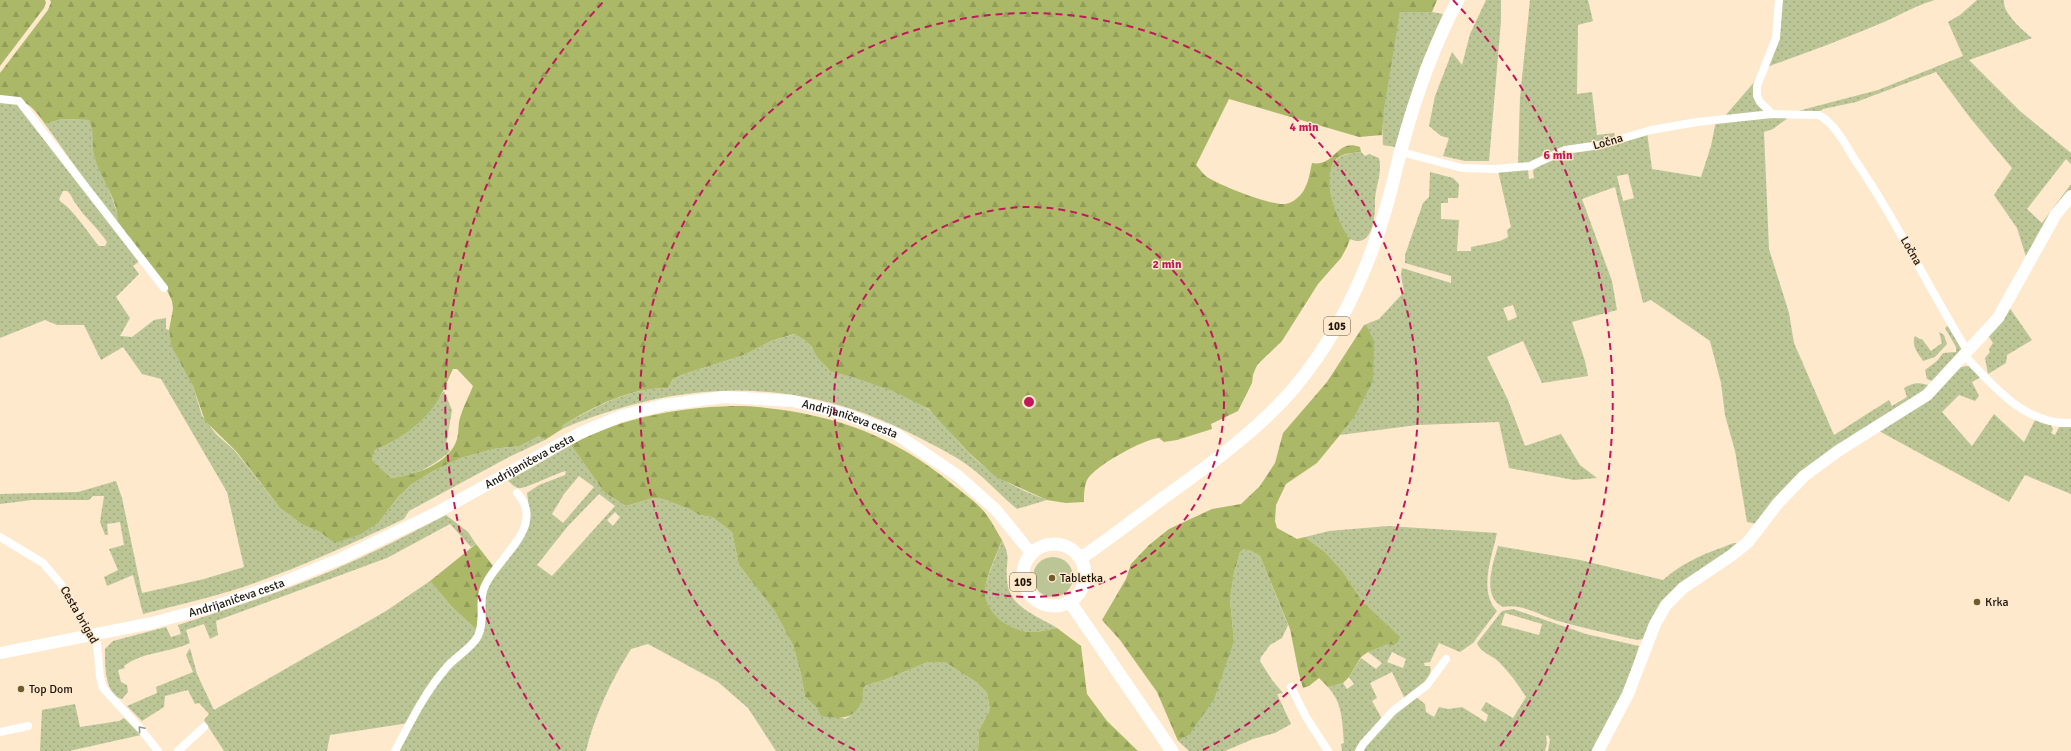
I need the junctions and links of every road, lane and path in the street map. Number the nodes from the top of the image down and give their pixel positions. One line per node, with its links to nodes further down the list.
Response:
1 (1458, 0): 5 (main road, 105)
2 (1779, 0): 4 (street)
3 (0, 99): 7 (street)
4 (1772, 114): 5 (street, Ločna); 8 (street, Ločna)
5 (1401, 152): 13 (main road, 105)
6 (2071, 196): 8 (main road)
7 (164, 288)
8 (1967, 354): 9 (street, Ločna); 28 (main road)
9 (2071, 423)
10 (516, 493): 24 (street)
11 (0, 537): 15 (street, Cesta brigad)
12 (1031, 553): 13 (main road); 14 (main road, 105); 15 (main road, Andrijaničeva cesta)
13 (1081, 558): 14 (main road)
14 (1070, 602): 25 (main road)
15 (93, 636): 16 (main road, Andrijaničeva cesta); 22 (street, Cesta brigad, one-way to 15)
16 (0, 653)
17 (1446, 659): 27 (street)
18 (1291, 687): 26 (street)
19 (28, 726): 21 (street)
20 (204, 727): 23 (street)
21 (0, 732)
22 (158, 751)
23 (178, 751)
24 (395, 751)
25 (1172, 751)
26 (1328, 751)
27 (1359, 751)
28 (1598, 751)

